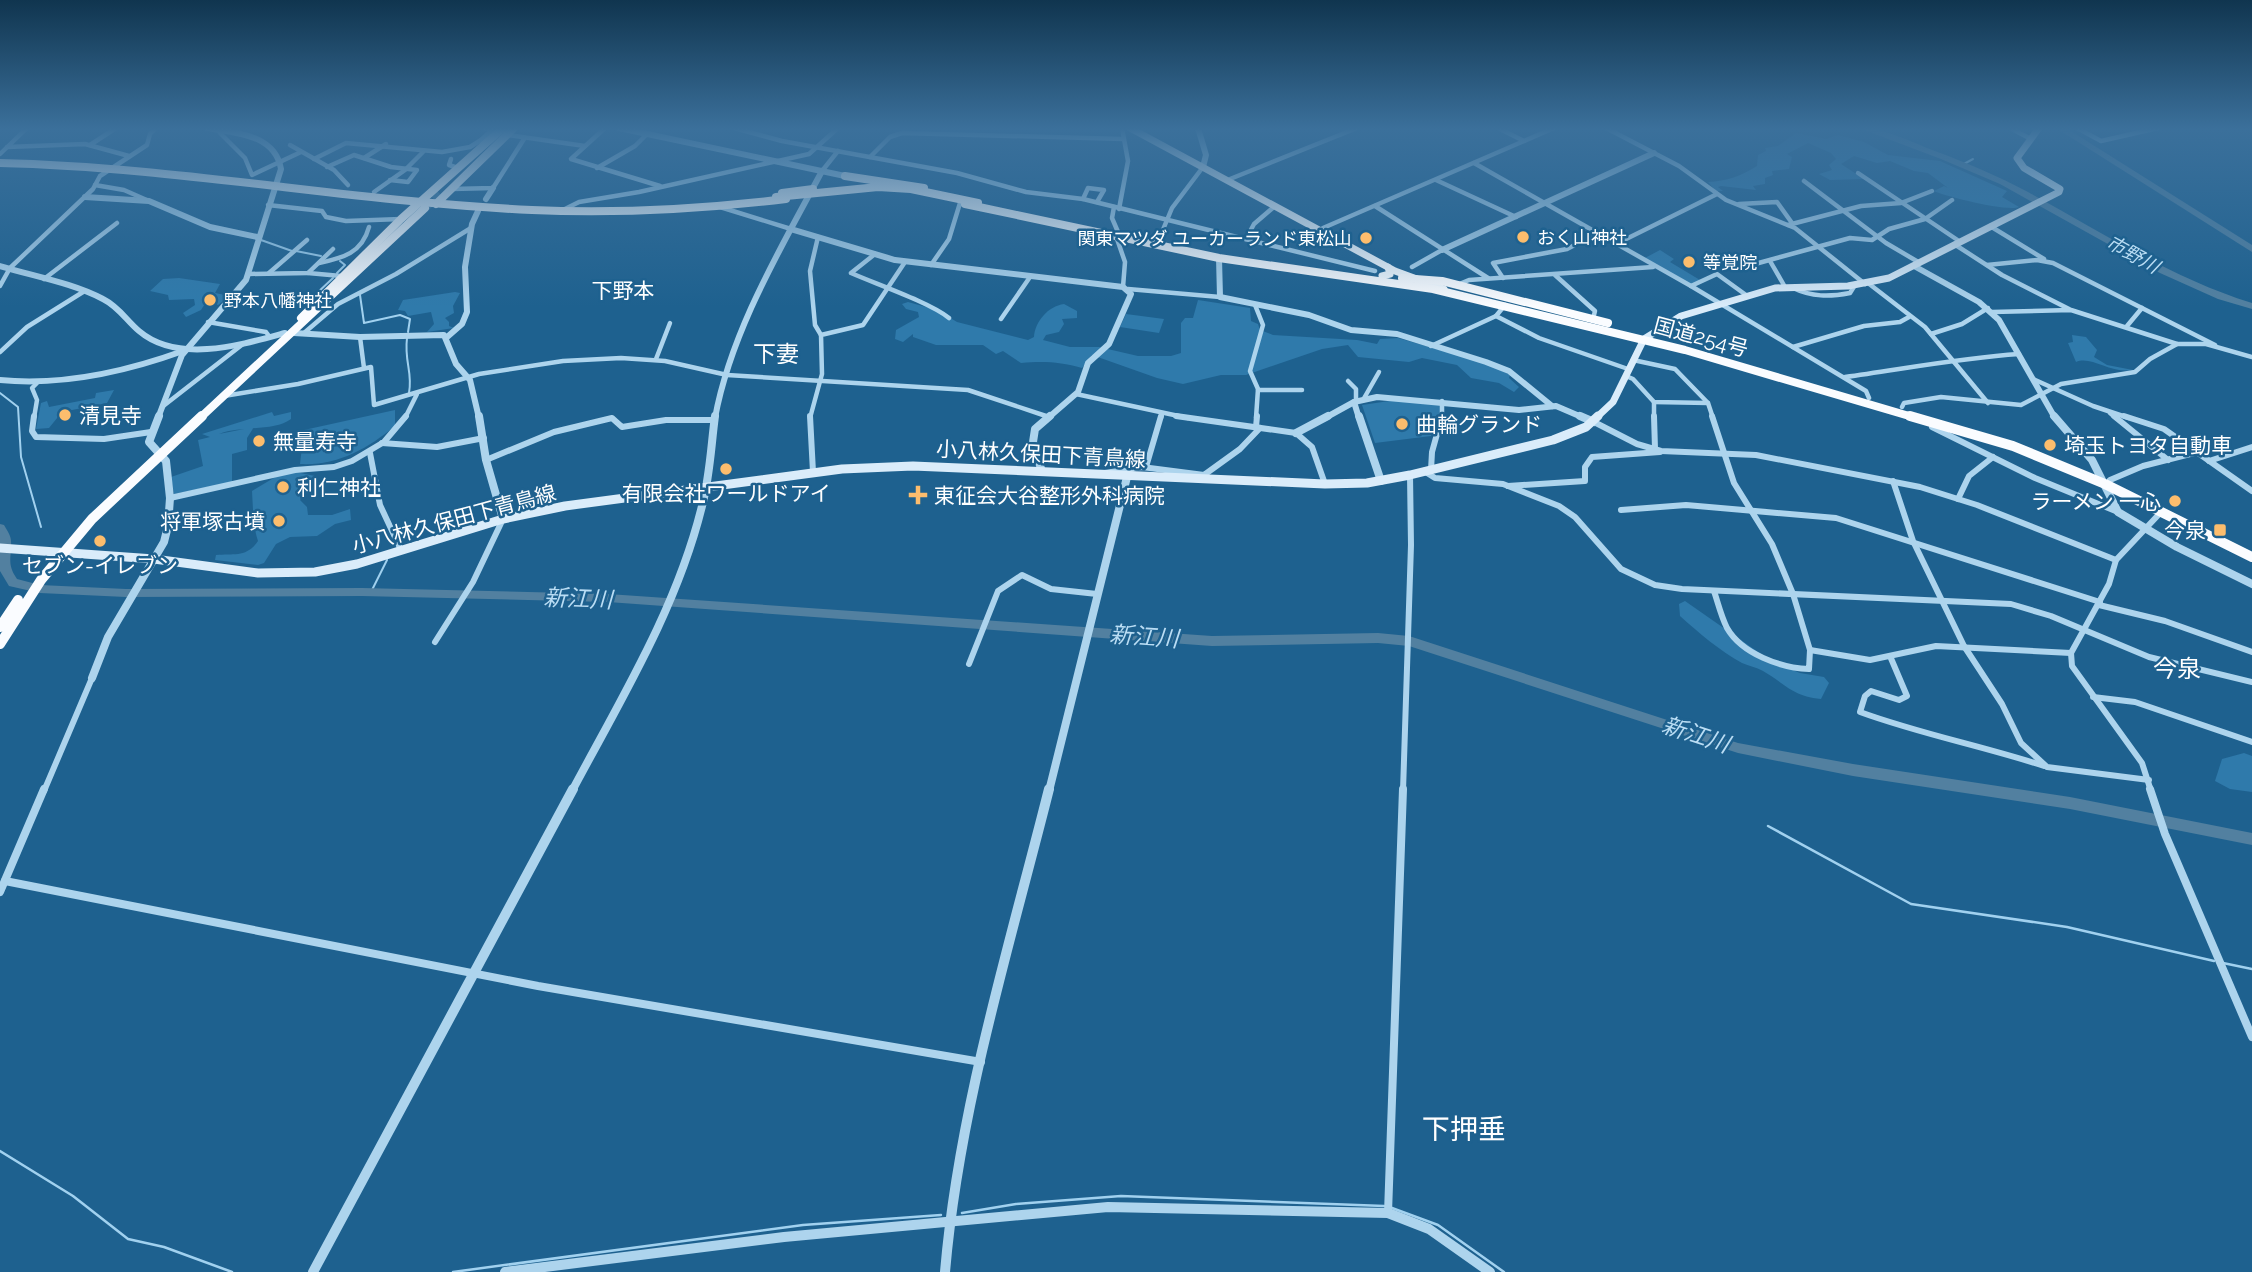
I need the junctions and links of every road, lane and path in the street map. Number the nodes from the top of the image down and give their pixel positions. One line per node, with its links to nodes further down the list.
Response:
1 (93, 187): 36 (street)
2 (116, 187): 41 (street)
3 (275, 187): 46 (street)
4 (309, 187): 43 (highway)
5 (324, 187): 31 (highway)
6 (380, 187): 31 (street)
7 (438, 187): 43 (highway)
8 (449, 187): 35 (highway)
9 (660, 187): 53 (street)
10 (813, 187): 32 (street)
11 (882, 187): 51 (highway, bridge)
12 (888, 187): 67 (highway, bridge)
13 (904, 187): 34 (highway)
14 (907, 187): 39 (highway)
15 (1009, 187): 38 (street)
16 (1121, 187): 52 (street)
17 (1189, 187): 59 (street)
18 (1241, 187): 49 (main road)
19 (1246, 187): 65 (main road)
20 (1418, 187): 47 (street)
21 (1452, 187): 56 (street)
22 (1516, 187): 45 (street)
23 (1581, 187): 45 (street)
24 (1708, 187): 33 (street)
25 (1812, 187): 55 (street)
26 (1879, 187): 44 (street)
27 (2057, 187): 62 (main road)
28 (493, 188): 29 (street); 37 (street)
29 (452, 189): 35 (highway)
30 (1932, 191): 44 (street)
31 (374, 192): 43 (highway)
32 (811, 192): 34 (highway); 50 (highway); 51 (highway); 66 (street)
33 (1717, 194): 48 (street); 76 (street)
34 (924, 195): 39 (highway)
35 (440, 196): 43 (highway); 50 (highway); 53 (highway); 118 (highway)
36 (85, 197): 41 (street); 94 (street)
37 (486, 199)
38 (1083, 199): 42 (street); 42 (street)
39 (962, 200): 67 (highway); 87 (street)
40 (1952, 200): 58 (street)
41 (149, 201): 70 (street)
42 (1097, 202): 52 (street)
43 (423, 203): 57 (highway); 118 (highway); 128 (highway)
44 (1901, 203): 55 (street); 58 (street)
45 (1545, 204): 56 (street); 68 (street)
46 (268, 205): 57 (street); 70 (street)
47 (1374, 205): 65 (street); 79 (street)
48 (1735, 205): 61 (street); 61 (street)
49 (1275, 206): 72 (street); 88 (main road)
50 (719, 207): 66 (street)
51 (633, 208): 53 (highway)
52 (1116, 208): 59 (street); 67 (street)
53 (565, 209)
54 (478, 211): 64 (street)
55 (1845, 213): 61 (street); 69 (street)
56 (1517, 217): 79 (street)
57 (401, 219): 100 (highway)
58 (1925, 219): 69 (street); 74 (street)
59 (1167, 220): 72 (street); 75 (street)
60 (117, 223): 105 (street)
61 (1790, 224): 77 (street)
62 (1990, 226): 74 (main road); 83 (street)
63 (369, 227): 86 (street)
64 (471, 228): 135 (street); 141 (street)
65 (1323, 228): 88 (main road)
66 (791, 229): 71 (street); 157 (street)
67 (1117, 234): 75 (highway, 国道254号); 113 (street)
68 (1596, 234): 76 (street); 104 (street)
69 (1879, 236): 77 (street); 89 (street)
70 (257, 237): 96 (street)
71 (818, 237): 80 (street); 138 (street)
72 (1245, 239): 101 (street)
73 (307, 240): 95 (street)
74 (1956, 242): 89 (main road); 90 (street)
75 (1158, 243): 82 (highway, 国道254号); 101 (highway, 国道254号)
76 (1614, 245): 93 (street)
77 (1817, 246): 84 (street); 108 (street)
78 (333, 249): 86 (street)
79 (1442, 250): 92 (street); 106 (street)
80 (875, 254): 85 (street); 114 (street)
81 (1742, 256): 84 (street)
82 (1219, 258): 101 (highway, 国道254号); 117 (street)
83 (2045, 260): 90 (street); 123 (street)
84 (1770, 261): 112 (street)
85 (905, 262): 87 (street); 114 (street)
86 (319, 263): 97 (street)
87 (931, 265): 102 (street)
88 (1389, 265): 98 (main road); 101 (main road); 107 (main road)
89 (1917, 265): 108 (main road); 124 (street)
90 (1987, 265): 125 (street)
91 (0, 266): 94 (street)
92 (1412, 267)
93 (1655, 267): 99 (street); 111 (street)
94 (10, 268): 105 (street); 110 (street)
95 (269, 272): 96 (street); 97 (street)
96 (248, 274): 132 (street)
97 (308, 274): 100 (street)
98 (1397, 274): 101 (highway, 国道254号); 103 (highway, 国道254号)
99 (1555, 275): 104 (street); 131 (street)
100 (341, 276): 128 (highway)
101 (1381, 276): 119 (highway, 国道254号)
102 (1030, 277): 113 (street); 130 (street)
103 (1412, 278): 107 (highway, 国道254号); 119 (main road)
104 (1503, 278): 106 (street)
105 (44, 279): 115 (street)
106 (1489, 279): 109 (street)
107 (1442, 281): 109 (highway, 国道254号)
108 (1866, 283): 112 (main road); 127 (street)
109 (1457, 285): 131 (highway, 国道254号)
110 (0, 286)
111 (1691, 286): 116 (street); 120 (street)
112 (1788, 287): 116 (main road)
113 (1126, 288): 117 (street); 169 (street)
114 (889, 289): 129 (street); 138 (street)
115 (83, 292): 147 (street); 148 (street)
116 (1746, 295): 120 (main road)
117 (1220, 297): 121 (street)
118 (327, 301): 135 (highway)
119 (1492, 301): 122 (highway, 国道254号)
120 (1720, 303): 140 (main road); 145 (street)
121 (1255, 304): 144 (street); 166 (street)
122 (1505, 305): 126 (street); 140 (highway, 国道254号)
123 (2142, 308): 134 (street); 146 (street)
124 (1990, 310): 125 (street); 136 (street); 149 (street)
125 (2071, 310): 134 (street)
126 (1496, 316): 144 (street); 156 (street)
127 (1909, 317): 136 (street); 145 (street)
128 (301, 318): 135 (highway)
129 (949, 318)
130 (1001, 319)
131 (1593, 319): 140 (highway, 国道254号)
132 (208, 322): 137 (street); 147 (street)
133 (670, 323): 151 (street)
134 (2127, 326): 143 (street)
135 (294, 333): 137 (street); 139 (street); 170 (highway); 194 (highway)
136 (1931, 334): 152 (street)
137 (269, 335): 142 (street)
138 (821, 335): 160 (street)
139 (360, 337): 141 (street); 154 (street)
140 (1647, 337): 153 (main road, 小八林久保田下青鳥線); 172 (highway, 国道254号); 184 (highway, 国道254号)
141 (446, 338): 158 (street)
142 (243, 344): 147 (street); 179 (street)
143 (2177, 344): 146 (street); 165 (street)
144 (1431, 346): 178 (street)
145 (1793, 346): 159 (street)
146 (2216, 346): 150 (street)
147 (186, 350): 164 (street); 179 (street)
148 (0, 352)
149 (2020, 354): 152 (street); 161 (street)
150 (2252, 358)
151 (656, 359): 157 (street); 158 (street)
152 (1951, 359): 159 (street); 177 (street)
153 (1633, 360): 156 (main road, 小八林久保田下青鳥線); 176 (street)
154 (364, 368): 168 (street); 170 (street)
155 (1379, 372): 173 (street)
156 (1627, 373): 175 (street); 186 (main road, 小八林久保田下青鳥線)
157 (727, 375): 160 (street); 185 (street)
158 (468, 377): 168 (street); 190 (street)
159 (1844, 377): 172 (street)
160 (821, 379): 183 (street); 204 (street)
161 (2033, 379): 165 (street); 171 (street)
162 (0, 380): 164 (street)
163 (1348, 381): 173 (street)
164 (37, 383): 188 (street)
165 (2054, 388): 171 (street); 181 (street)
166 (1258, 390): 167 (street); 187 (street)
167 (1302, 390)
168 (416, 394): 191 (street)
169 (1076, 394): 182 (street); 183 (street)
170 (225, 396): 194 (highway)
171 (2043, 396): 177 (street); 210 (street)
172 (1870, 398): 180 (highway, 国道254号)
173 (1358, 401): 174 (street); 189 (street); 211 (street)
174 (1443, 401): 178 (street); 203 (street)
175 (1654, 401): 176 (street); 193 (street)
176 (1708, 403): 197 (street)
177 (1988, 403): 180 (street)
178 (1552, 405): 186 (street)
179 (162, 407): 188 (street)
180 (1902, 407): 210 (highway, 国道254号)
181 (2106, 411): 195 (street); 200 (street)
182 (1162, 414): 187 (street); 202 (street)
183 (1046, 416): 205 (street)
184 (1915, 416): 198 (street); 210 (highway, 国道254号)
185 (715, 421): 199 (street); 214 (street)
186 (1594, 422): 193 (street); 203 (main road, 小八林久保田下青鳥線)
187 (1258, 428): 189 (street); 209 (street)
188 (151, 432): 194 (street)
189 (1296, 433): 213 (street)
190 (485, 438): 191 (street); 199 (street)
191 (382, 443): 196 (street)
192 (2252, 447): 201 (street)
193 (1658, 450): 197 (street); 215 (street)
194 (160, 452): 217 (street); 229 (highway)
195 (2198, 452): 200 (street); 201 (street)
196 (370, 453): 217 (street); 227 (street)
197 (1725, 453): 212 (street); 222 (street)
198 (1993, 457): 218 (street); 221 (street)
199 (486, 460): 223 (street)
200 (2168, 460): 210 (street)
201 (2209, 461): 216 (street)
202 (1146, 467): 206 (street); 209 (street)
203 (1428, 471): 207 (main road, 小八林久保田下青鳥線); 215 (street)
204 (813, 472): 205 (main road, 小八林久保田下青鳥線); 214 (main road, 小八林久保田下青鳥線)
205 (1042, 472): 206 (main road, 小八林久保田下青鳥線)
206 (1096, 475): 208 (main road, 小八林久保田下青鳥線)
207 (1410, 475): 211 (main road, 小八林久保田下青鳥線); 263 (street)
208 (1127, 477): 209 (main road, 小八林久保田下青鳥線); 235 (street)
209 (1204, 477): 213 (main road, 小八林久保田下青鳥線)
210 (2105, 480): 220 (highway, 国道254号); 221 (street); 228 (highway, 国道254号)
211 (1381, 481): 213 (main road, 小八林久保田下青鳥線)
212 (1892, 481): 218 (street); 225 (street)
213 (1325, 484)
214 (707, 486): 223 (main road, 小八林久保田下青鳥線); 260 (street)
215 (1508, 486): 234 (street)
216 (2252, 491)
217 (170, 498): 231 (street)
218 (1958, 499): 232 (street)
219 (1621, 510): 222 (street)
220 (2162, 511): 224 (street); 230 (highway, 国道254号)
221 (2118, 512): 224 (street)
222 (1752, 513): 225 (street); 236 (street)
223 (503, 519): 227 (main road, 小八林久保田下青鳥線); 242 (street)
224 (2143, 528): 232 (street); 233 (street)
225 (1913, 541): 238 (street); 239 (street)
226 (0, 548): 229 (main road, 小八林久保田下青鳥線)
227 (401, 550): 231 (main road, 小八林久保田下青鳥線)
228 (2252, 551)
229 (58, 552): 231 (main road, 小八林久保田下青鳥線); 237 (highway)
230 (2252, 557)
231 (155, 559): 250 (street)
232 (2116, 560): 239 (street)
233 (2252, 584)
234 (1714, 591): 236 (street); 245 (street)
235 (1097, 594): 249 (street); 262 (street)
236 (1793, 594): 238 (street); 245 (street)
237 (24, 597): 240 (highway); 243 (highway)
238 (1942, 601): 241 (street); 244 (street)
239 (2100, 604): 241 (street); 246 (street)
240 (0, 627)
241 (2084, 630): 247 (street); 251 (street)
242 (435, 642)
243 (0, 644)
244 (1964, 646): 247 (street); 248 (street); 254 (street)
245 (1810, 650): 248 (street)
246 (2252, 652)
247 (2071, 653): 252 (street)
248 (1890, 656): 254 (street)
249 (969, 664)
250 (92, 678): 256 (street)
251 (2252, 682)
252 (2093, 697): 253 (street); 255 (street)
253 (2252, 742)
254 (2047, 767): 255 (street)
255 (2149, 780): 261 (street)
256 (10, 870): 257 (street); 258 (street)
257 (0, 871)
258 (5, 881): 259 (street); 260 (street)
259 (0, 892)
260 (473, 973): 262 (street); 265 (street)
261 (2252, 1037)
262 (981, 1062): 264 (street)
263 (1388, 1213): 264 (street); 268 (street)
264 (949, 1222): 266 (street); 267 (street)
265 (313, 1272)
266 (505, 1272)
267 (945, 1272)
268 (1490, 1272)

